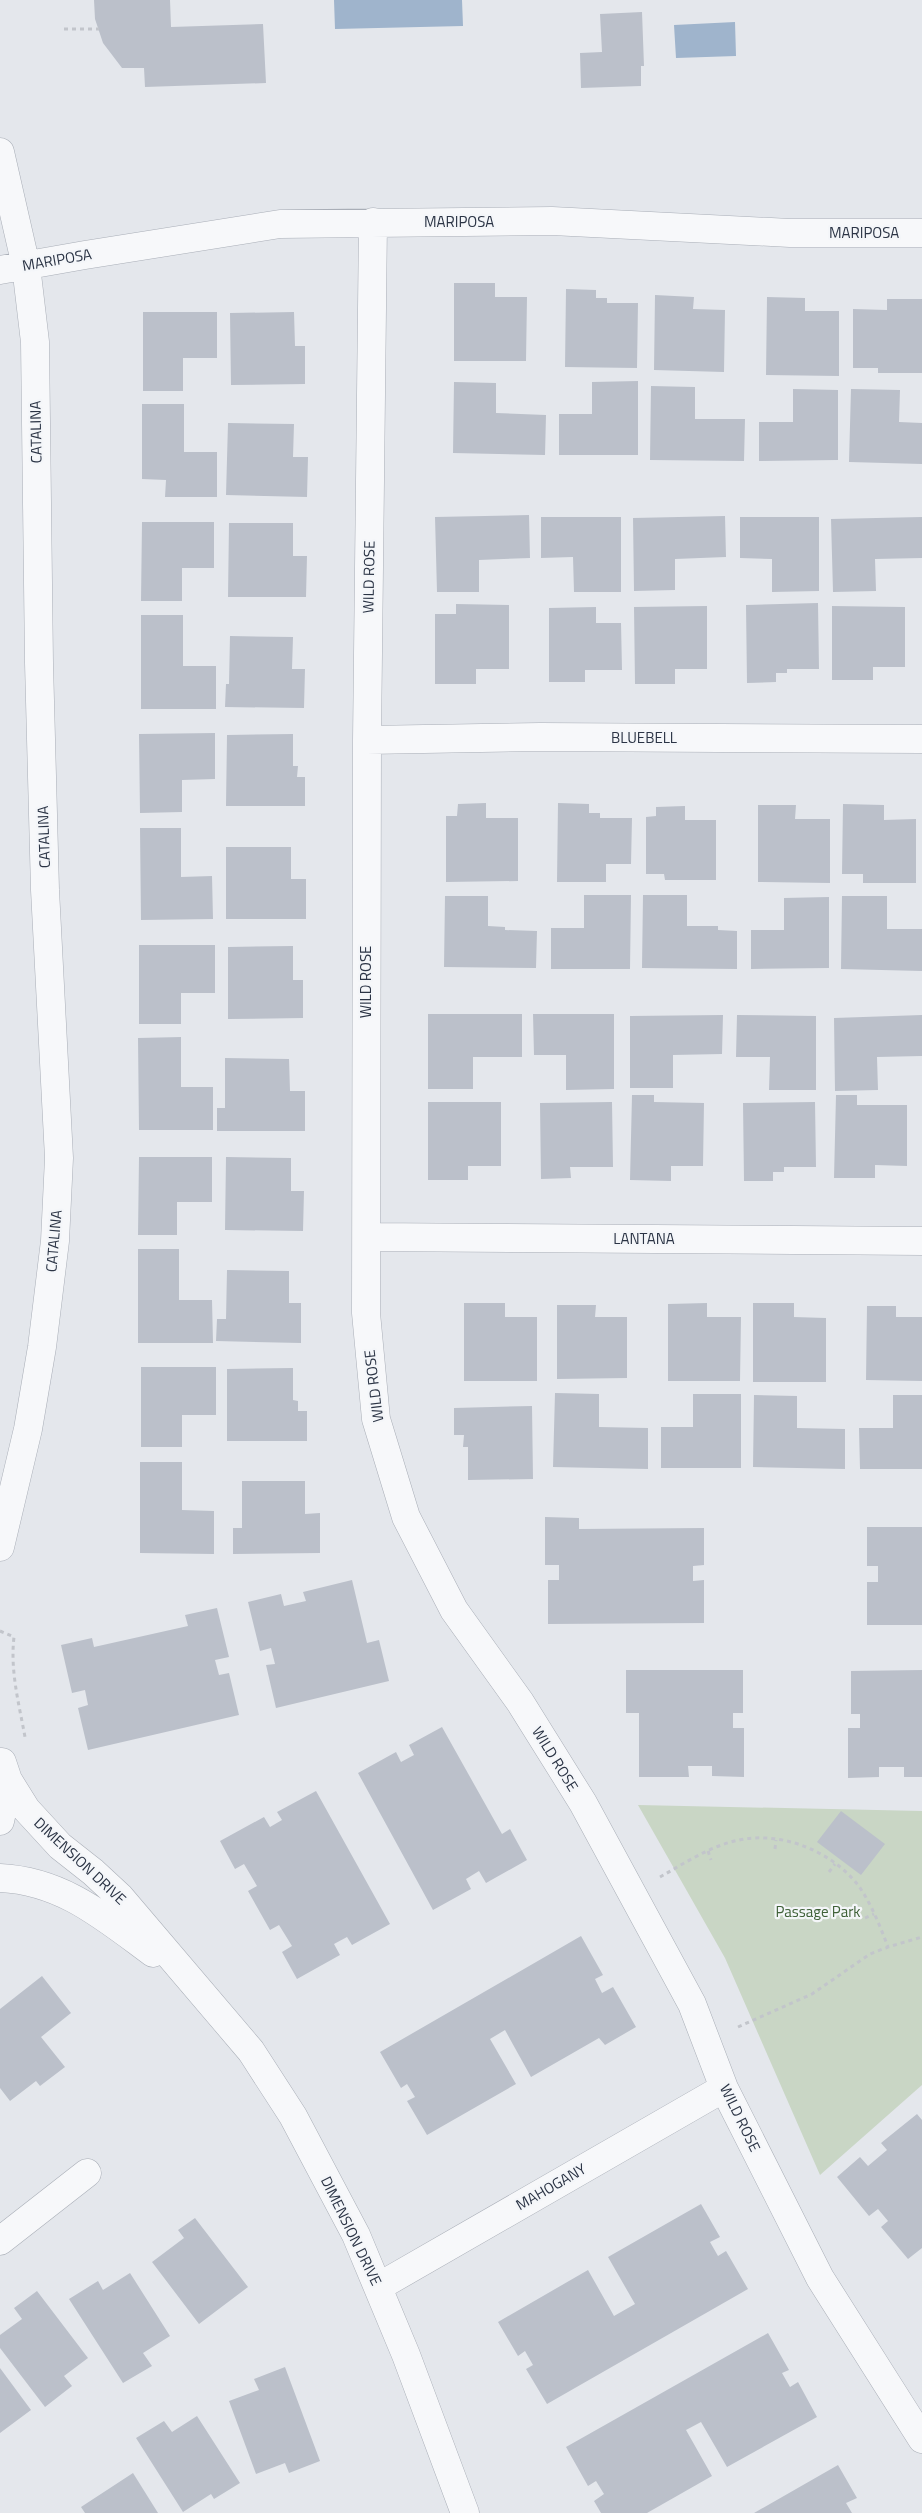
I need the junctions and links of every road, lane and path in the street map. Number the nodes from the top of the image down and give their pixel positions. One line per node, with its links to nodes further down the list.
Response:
1 (64, 29): 2 (path)
2 (98, 29)
3 (0, 152): 6 (street, CATALINA)
4 (372, 222): 5 (street, MARIPOSA); 6 (street, MARIPOSA); 8 (street, WILD ROSE)
5 (922, 233)
6 (13, 268): 11 (street, CATALINA)
7 (922, 739): 8 (street, BLUEBELL)
8 (367, 740): 9 (street, WILD ROSE)
9 (367, 1238): 10 (street, LANTANA); 24 (street, WILD ROSE)
10 (922, 1241)
11 (3, 1527): 12 (street, CATALINA)
12 (0, 1547)
13 (0, 1631): 14 (path)
14 (26, 1740)
15 (1, 1760): 16 (street); 29 (street, DIMENSION DRIVE)
16 (0, 1821)
17 (776, 1840): 18 (path); 19 (path); 21 (path)
18 (775, 1850)
19 (708, 1851): 20 (path); 24 (path)
20 (711, 1860)
21 (835, 1864): 22 (path); 25 (path)
22 (829, 1872)
23 (0, 1878): 29 (street, DIMENSION DRIVE)
24 (633, 1892): 30 (street, WILD ROSE)
25 (874, 1914): 26 (path); 28 (path)
26 (865, 1918)
27 (922, 1937): 28 (path)
28 (888, 1946): 30 (path)
29 (187, 1977): 34 (street, DIMENSION DRIVE)
30 (706, 2040): 31 (street, WILD ROSE)
31 (724, 2088): 34 (street, MAHOGANY); 35 (street, WILD ROSE)
32 (87, 2173): 33 (street)
33 (0, 2241)
34 (378, 2287): 36 (street, DIMENSION DRIVE)
35 (922, 2439)
36 (465, 2513)

